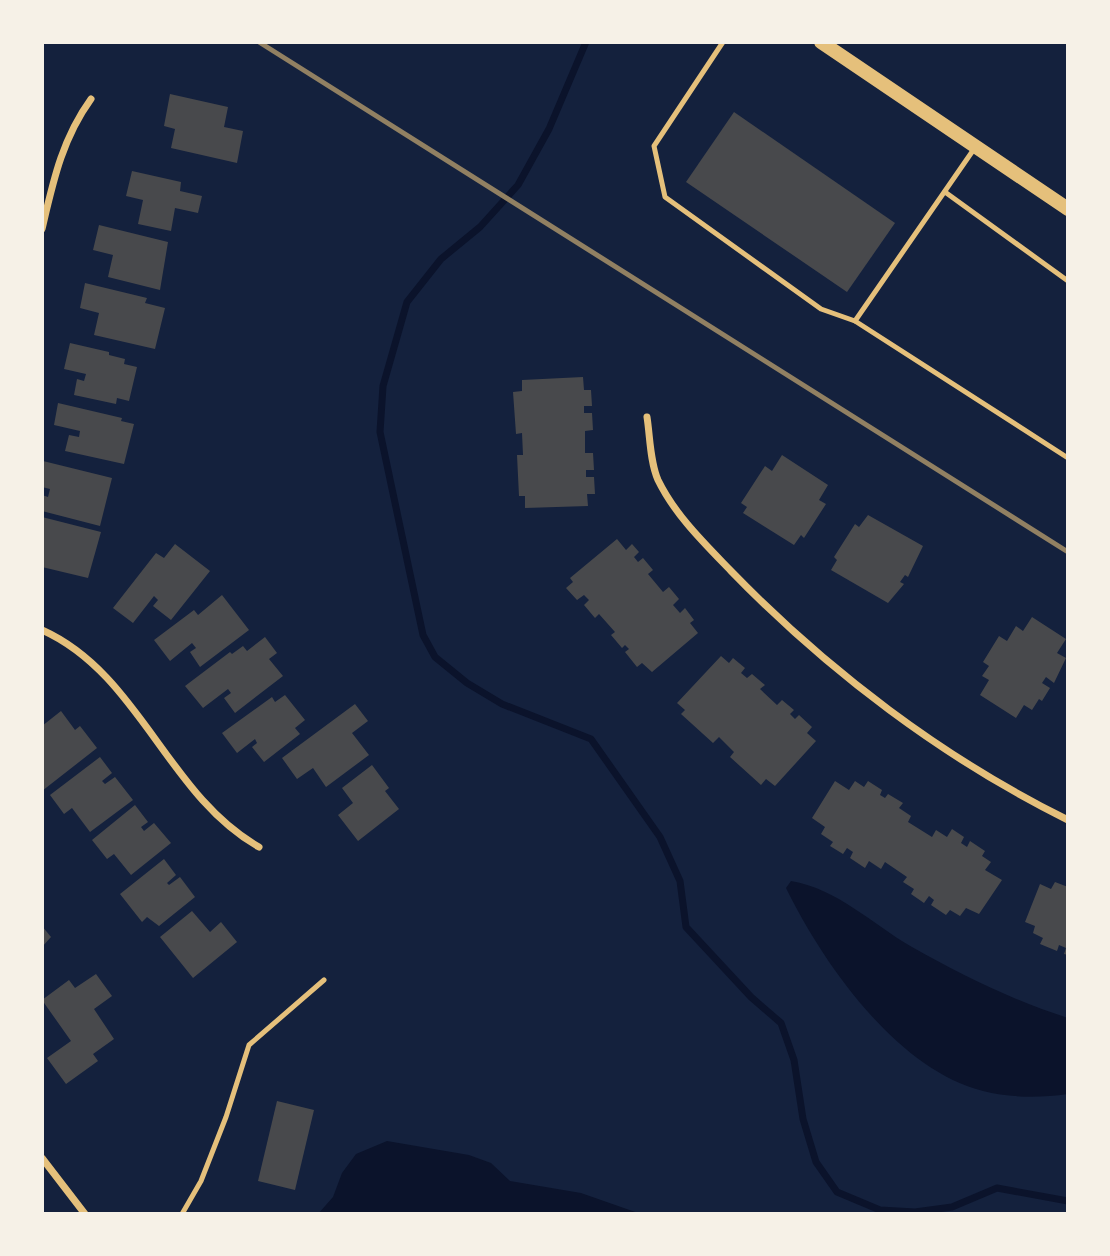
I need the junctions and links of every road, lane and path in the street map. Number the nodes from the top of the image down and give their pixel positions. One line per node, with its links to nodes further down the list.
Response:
1 (723, 42): 9 (lane)
2 (821, 42): 4 (main road)
3 (91, 99): 7 (street)
4 (975, 146): 5 (lane); 6 (main road)
5 (944, 191): 8 (lane); 9 (lane)
6 (1068, 209)
7 (42, 229)
8 (1068, 281)
9 (855, 321): 11 (lane)
10 (647, 417): 13 (street)
11 (1068, 458)
12 (42, 630): 14 (street)
13 (1068, 820)
14 (259, 847)
15 (324, 980): 18 (lane)
16 (42, 1158): 17 (street)
17 (85, 1214)
18 (182, 1214)

